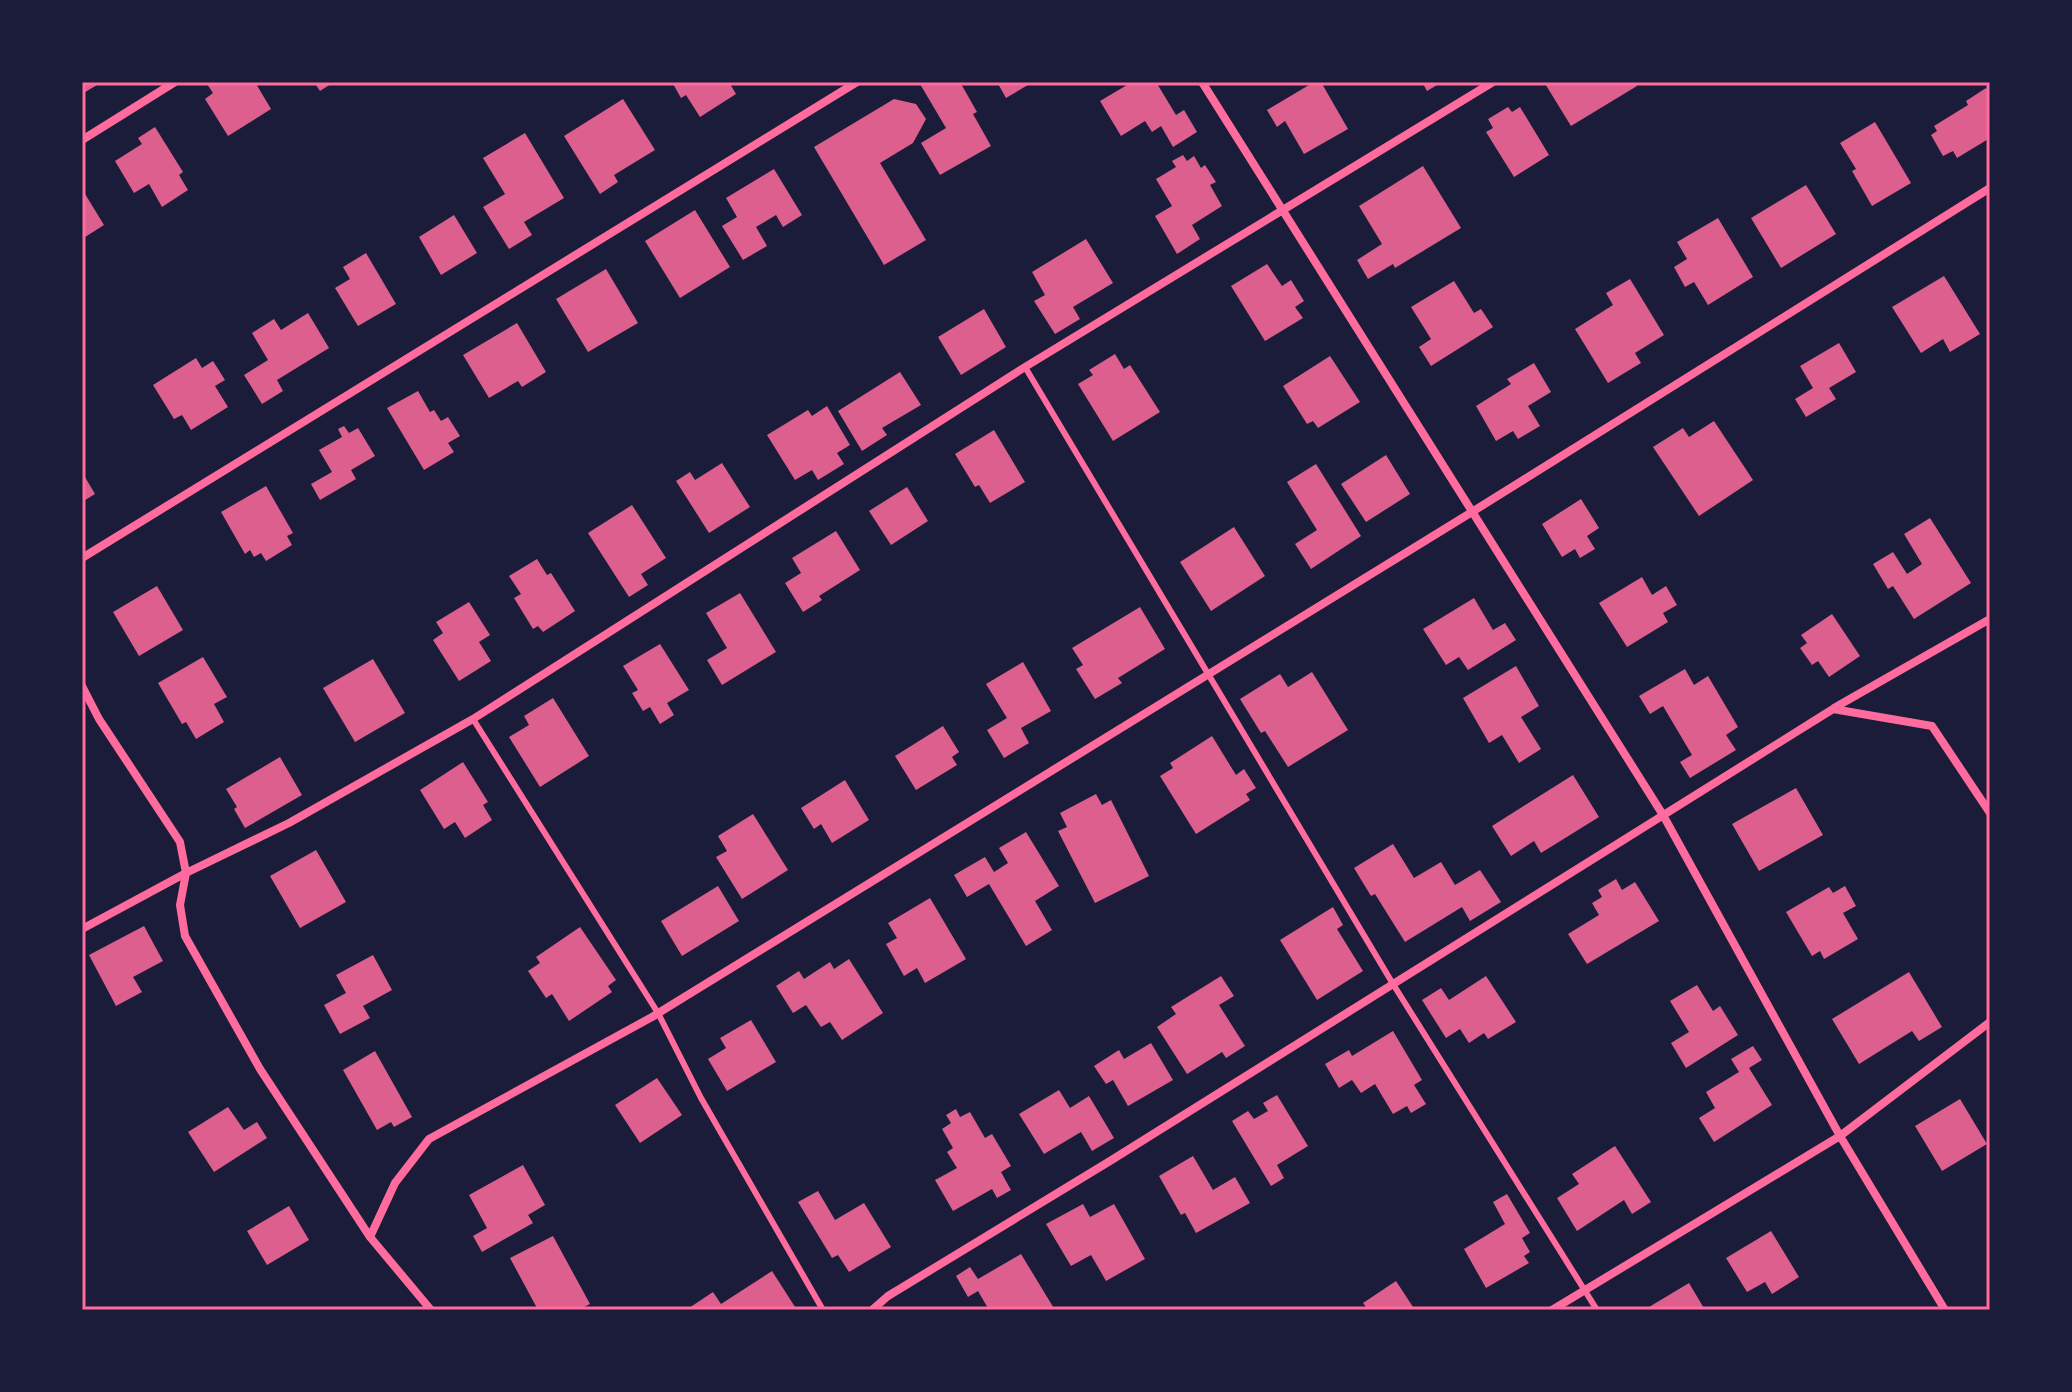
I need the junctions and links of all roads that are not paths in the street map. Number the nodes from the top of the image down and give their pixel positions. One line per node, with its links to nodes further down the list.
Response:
1 (175, 82): 5 (street)
2 (857, 82): 10 (street)
3 (1202, 82): 7 (street)
4 (1493, 82): 7 (street)
5 (82, 140)
6 (1990, 188): 9 (street)
7 (1282, 210): 8 (street); 9 (street)
8 (1025, 367): 12 (lane); 15 (street)
9 (1472, 512): 12 (street); 17 (street)
10 (82, 558)
11 (1990, 619): 14 (street)
12 (1210, 674): 20 (lane); 21 (street)
13 (82, 686): 18 (street)
14 (1833, 709): 16 (street); 17 (street)
15 (473, 719): 18 (street); 21 (lane)
16 (1990, 813)
17 (1663, 815): 20 (street); 23 (street)
18 (186, 873): 19 (street); 24 (street)
19 (82, 929)
20 (1393, 984): 25 (lane); 28 (street)
21 (658, 1013): 24 (street); 27 (lane)
22 (1990, 1022): 23 (street)
23 (1840, 1136): 25 (street); 31 (street)
24 (370, 1237): 26 (street)
25 (1586, 1290): 29 (street); 30 (lane)
26 (431, 1310)
27 (823, 1310)
28 (872, 1310)
29 (1552, 1310)
30 (1597, 1310)
31 (1945, 1310)

